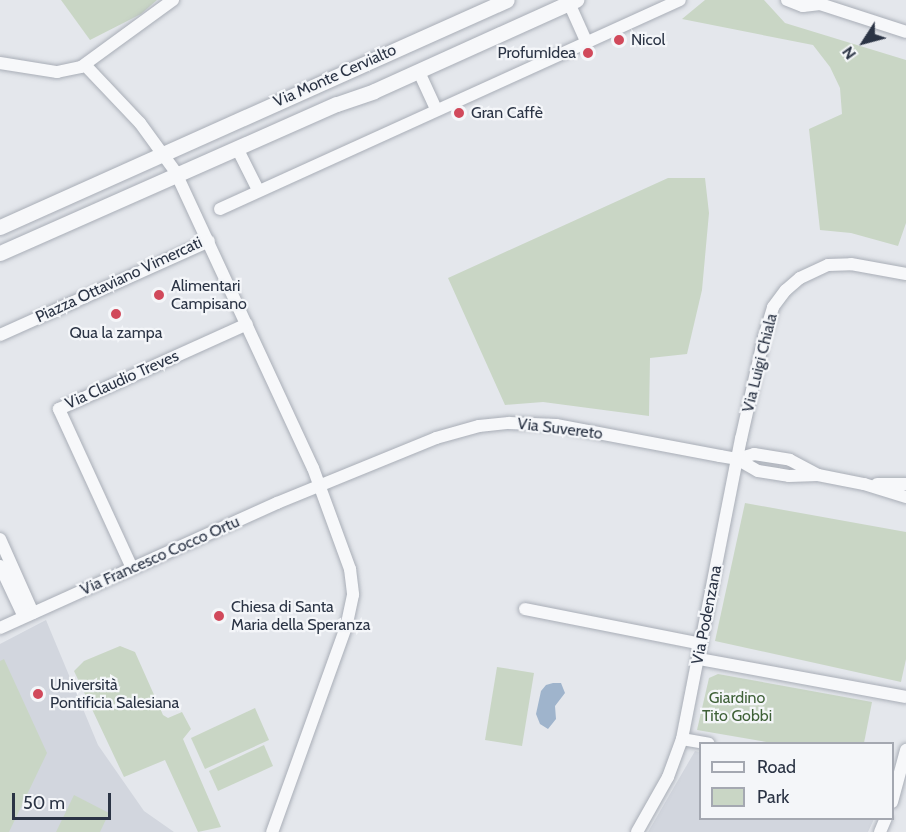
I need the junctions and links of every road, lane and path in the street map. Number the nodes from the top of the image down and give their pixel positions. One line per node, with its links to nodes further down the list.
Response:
1 (173, 0): 10 (street)
2 (507, 0): 14 (street, Via Monte Cervialto)
3 (680, 0): 8 (street)
4 (787, 0): 5 (street)
5 (818, 1): 7 (street)
6 (572, 2): 8 (street, Via Monte Cervialto); 11 (street, Via Monte Cervialto)
7 (906, 32)
8 (586, 41): 12 (street)
9 (0, 63): 10 (street)
10 (85, 65): 14 (street, Piazza Ottaviano Vimercati)
11 (419, 72): 12 (street, Via Monte Cervialto); 13 (street, Via Monte Cervialto)
12 (436, 109): 16 (street)
13 (237, 148): 15 (street, Via Monte Cervialto); 16 (street)
14 (164, 154): 15 (street, Piazza Ottaviano Vimercati); 18 (street)
15 (177, 175): 19 (street, Piazza Ottaviano Vimercati); 20 (street)
16 (258, 190): 17 (street)
17 (220, 208)
18 (0, 227)
19 (208, 241): 22 (street); 23 (street, Piazza Ottaviano Vimercati)
20 (0, 253)
21 (906, 274): 24 (street, Via Luigi Chiala)
22 (247, 324): 27 (street); 31 (street, Via Claudio Treves)
23 (0, 335)
24 (737, 459): 25 (street, Via Suvereto); 27 (street, Via Suvereto); 35 (street, Via Podenzana)
25 (864, 484): 26 (street, Via Suvereto); 28 (street, Via Suvereto)
26 (906, 484)
27 (321, 486): 31 (street, Via Francesco Cocco Ortu); 43 (street)
28 (906, 497)
29 (0, 539): 33 (street)
30 (0, 566): 33 (street)
31 (132, 568): 33 (street, Via Francesco Cocco Ortu)
32 (525, 609): 35 (street)
33 (28, 615): 34 (street, Via Francesco Cocco Ortu)
34 (0, 628)
35 (702, 644): 36 (street, Via Podenzana)
36 (699, 659): 37 (street); 38 (street, Via Podenzana)
37 (906, 697)
38 (682, 739): 39 (street); 44 (street, Via Podenzana)
39 (699, 742)
40 (906, 750): 41 (street)
41 (900, 776): 42 (street)
42 (894, 796)
43 (272, 832)
44 (637, 832)

